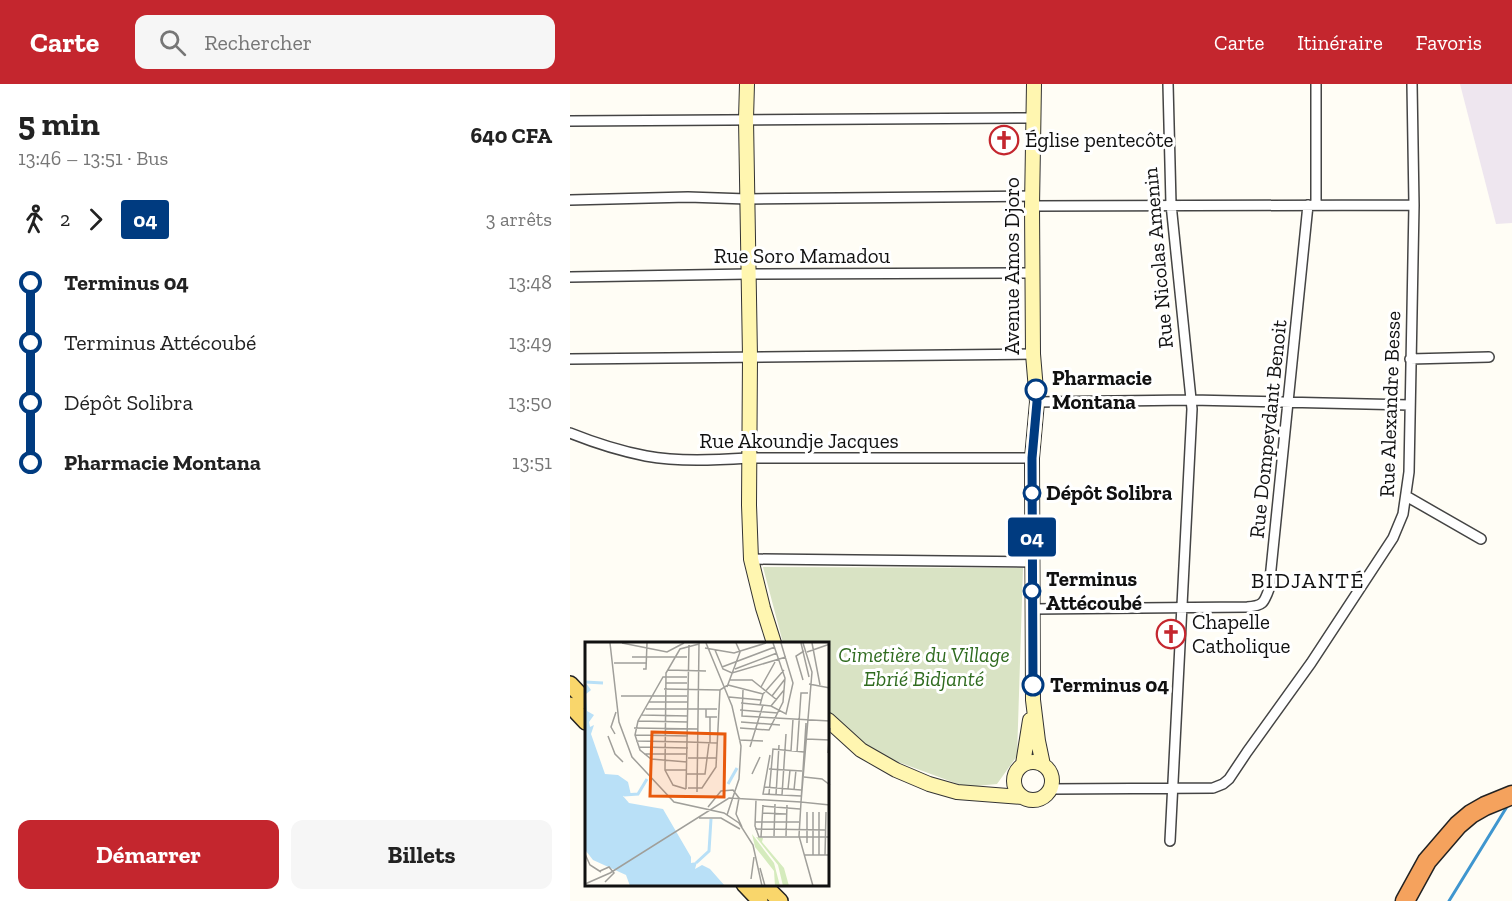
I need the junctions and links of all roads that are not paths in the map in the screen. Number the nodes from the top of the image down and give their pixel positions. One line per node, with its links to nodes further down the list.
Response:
1 (747, 84): 7 (street)
2 (1034, 84): 6 (street, Avenue Amos Djoro)
3 (1168, 84): 12 (street, Rue Nicolas Amenin)
4 (1316, 84): 13 (street, Rue Dompeydant Benoit)
5 (1412, 84): 14 (street, Rue Alexandre Besse)
6 (1034, 118): 7 (street); 11 (street, Avenue Amos Djoro)
7 (746, 119): 8 (street); 9 (street)
8 (570, 121)
9 (747, 199): 10 (street); 11 (street); 16 (street)
10 (570, 200)
11 (1032, 201): 12 (street); 15 (street, Avenue Amos Djoro)
12 (1171, 204): 13 (street); 23 (street, Rue Nicolas Amenin)
13 (1312, 205): 14 (street); 25 (street, Rue Dompeydant Benoit)
14 (1414, 205): 22 (street, Rue Alexandre Besse)
15 (1033, 273): 16 (street, Rue Soro Mamadou); 18 (street, Avenue Amos Djoro)
16 (748, 274): 17 (street, Rue Soro Mamadou); 19 (street)
17 (570, 277)
18 (1033, 354): 19 (street); 24 (street, Avenue Amos Djoro)
19 (750, 357): 21 (street); 28 (street)
20 (1489, 357): 22 (street)
21 (570, 359)
22 (1410, 359): 26 (street, Rue Alexandre Besse)
23 (1191, 400): 24 (street); 25 (street); 34 (street, Rue Nicolas Amenin)
24 (1037, 402): 29 (street, Avenue Amos Djoro)
25 (1289, 402): 26 (street); 34 (street, Rue Dompeydant Benoit)
26 (1409, 405): 30 (street, Rue Alexandre Besse)
27 (570, 433): 28 (street, Rue Akoundje Jacques)
28 (749, 458): 29 (street, Rue Akoundje Jacques); 32 (street)
29 (1032, 458): 33 (street, Avenue Amos Djoro)
30 (1406, 495): 31 (street); 45 (street, Rue Alexandre Besse)
31 (1480, 539)
32 (751, 559): 33 (street); 36 (street)
33 (1032, 562): 35 (street, Avenue Amos Djoro)
34 (1182, 607): 35 (street, Rue Dompeydant Benoit); 45 (street, Rue Nicolas Amenin)
35 (1032, 609): 39 (street, Avenue Amos Djoro)
36 (774, 642)
37 (570, 684): 38 (main road)
38 (585, 700)
39 (1033, 700): 43 (street, Avenue Amos Djoro); 44 (street, Avenue Amos Djoro)
40 (570, 705): 41 (main road)
41 (585, 721)
42 (830, 722): 48 (street)
43 (1023, 764): 44 (street); 48 (street)
44 (1043, 765): 46 (street)
45 (1172, 788): 46 (street, Rue Alexandre Besse); 49 (street, Rue Nicolas Amenin)
46 (1050, 789): 48 (street)
47 (1512, 795): 54 (highway)
48 (1022, 797)
49 (1170, 841)
50 (745, 886): 52 (main road)
51 (764, 886): 53 (main road)
52 (760, 901)
53 (780, 901)
54 (1405, 901)

